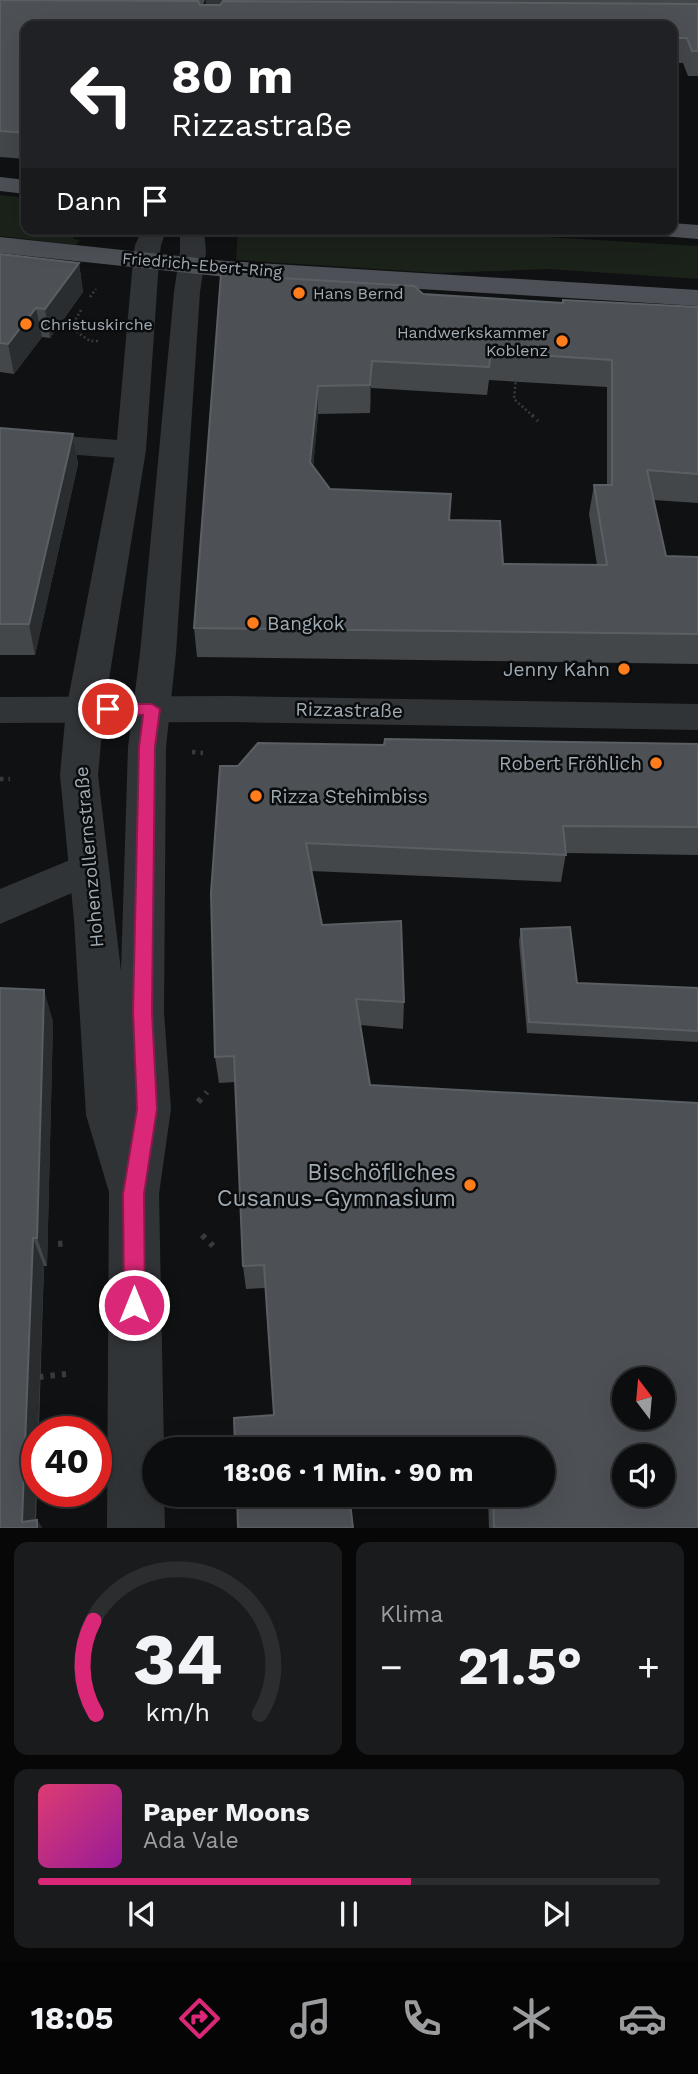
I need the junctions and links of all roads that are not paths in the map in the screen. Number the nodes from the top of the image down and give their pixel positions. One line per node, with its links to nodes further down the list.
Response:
1 (216, 15): 2 (street)
2 (193, 16)
3 (0, 184): 4 (main road)
4 (21, 186)
5 (677, 231): 6 (main road)
6 (698, 232)
7 (153, 235): 10 (street, Hohenzollernstraße)
8 (192, 235): 11 (street, Hohenzollernstraße)
9 (0, 244): 10 (main road, Friedrich-Ebert-Ring)
10 (146, 261): 11 (main road, Friedrich-Ebert-Ring); 14 (street, Hohenzollernstraße)
11 (191, 266): 12 (main road, Friedrich-Ebert-Ring); 15 (street, Hohenzollernstraße)
12 (698, 298)
13 (0, 440): 14 (street)
14 (131, 450): 17 (street, Hohenzollernstraße)
15 (152, 709): 17 (street, Rizzastraße); 18 (street, Rizzastraße); 21 (street, Hohenzollernstraße)
16 (0, 710): 17 (street, Rizzastraße)
17 (85, 710): 19 (street, Hohenzollernstraße)
18 (698, 717)
19 (88, 869): 20 (street); 21 (street, Hohenzollernstraße)
20 (0, 907)
21 (134, 1194): 22 (street, Hohenzollernstraße)
22 (136, 1528)

